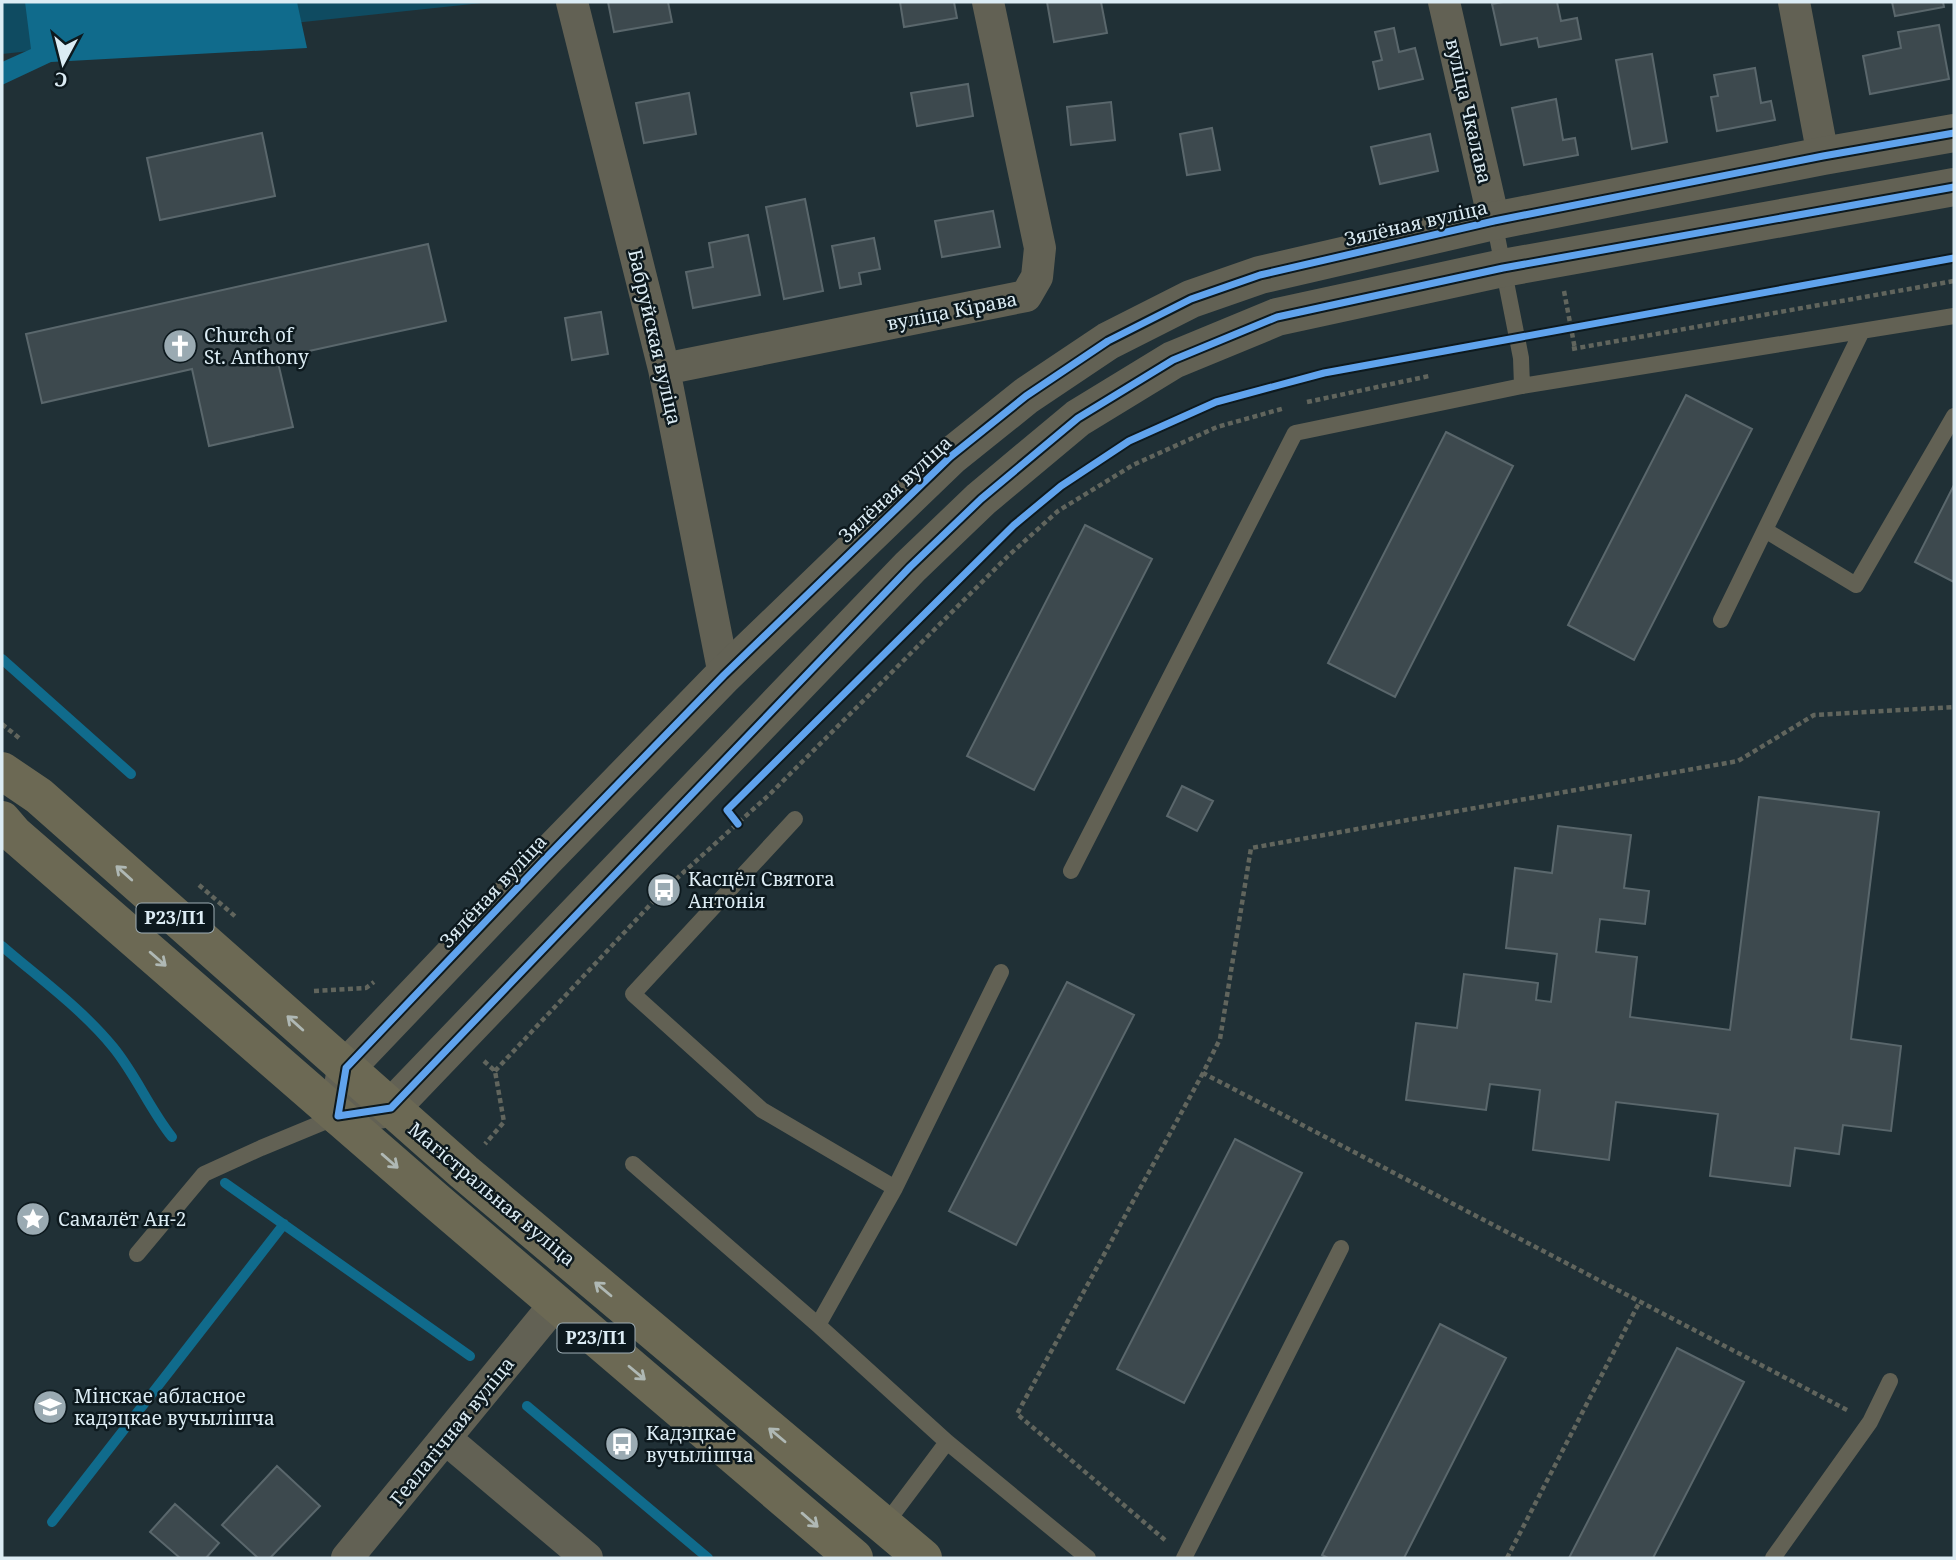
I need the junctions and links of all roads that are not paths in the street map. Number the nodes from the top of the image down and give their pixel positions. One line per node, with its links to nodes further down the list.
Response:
1 (572, 2): 12 (street, Бабруйская вуліца)
2 (988, 2): 12 (street, вуліца Кірава)
3 (1444, 2): 8 (street, вуліца Чкалава)
4 (1794, 2): 6 (street)
5 (1954, 133): 6 (street, Зялёная вуліца)
6 (1823, 156): 8 (street, Зялёная вуліца)
7 (1954, 187): 9 (street)
8 (1494, 221): 9 (lane); 17 (street, Зялёная вуліца)
9 (1503, 268): 13 (lane); 24 (street)
10 (1954, 316): 11 (lane)
11 (1862, 331): 13 (lane); 15 (lane)
12 (664, 369): 17 (street, Бабруйская вуліца)
13 (1522, 386): 21 (lane)
14 (1954, 416): 15 (lane)
15 (1765, 530): 16 (lane)
16 (1721, 621)
17 (724, 675): 23 (street, Зялёная вуліца)
18 (2, 771): 23 (main road, Магістральная вуліца / Р23/П1, one-way to 18)
19 (795, 819): 27 (lane)
20 (2, 820): 25 (main road, Магістральная вуліца / Р23/П1, one-way to 25)
21 (1071, 871)
22 (1001, 972): 27 (lane)
23 (346, 1068): 24 (main road, Магістральная вуліца / Р23/П1); 25 (street)
24 (391, 1108): 25 (street); 35 (main road, Магістральная вуліца / Р23/П1, one-way to 24)
25 (338, 1116): 29 (lane); 30 (main road, Магістральная вуліца / Р23/П1, one-way to 30)
26 (633, 1164): 31 (lane)
27 (895, 1188): 31 (lane)
28 (1341, 1248): 41 (lane)
29 (137, 1254)
30 (556, 1303): 33 (street, Геалагічная вуліца); 38 (main road, Магістральная вуліца / Р23/П1, one-way to 38)
31 (818, 1325): 34 (lane)
32 (1890, 1381): 42 (lane)
33 (446, 1439): 36 (street, Геалагічная вуліца); 37 (street)
34 (947, 1442): 35 (lane); 40 (lane)
35 (884, 1526): 39 (main road, Магістральная вуліца / Р23/П1)
36 (347, 1558)
37 (587, 1558)
38 (854, 1558)
39 (923, 1558)
40 (1088, 1558)
41 (1184, 1558)
42 (1773, 1558)

